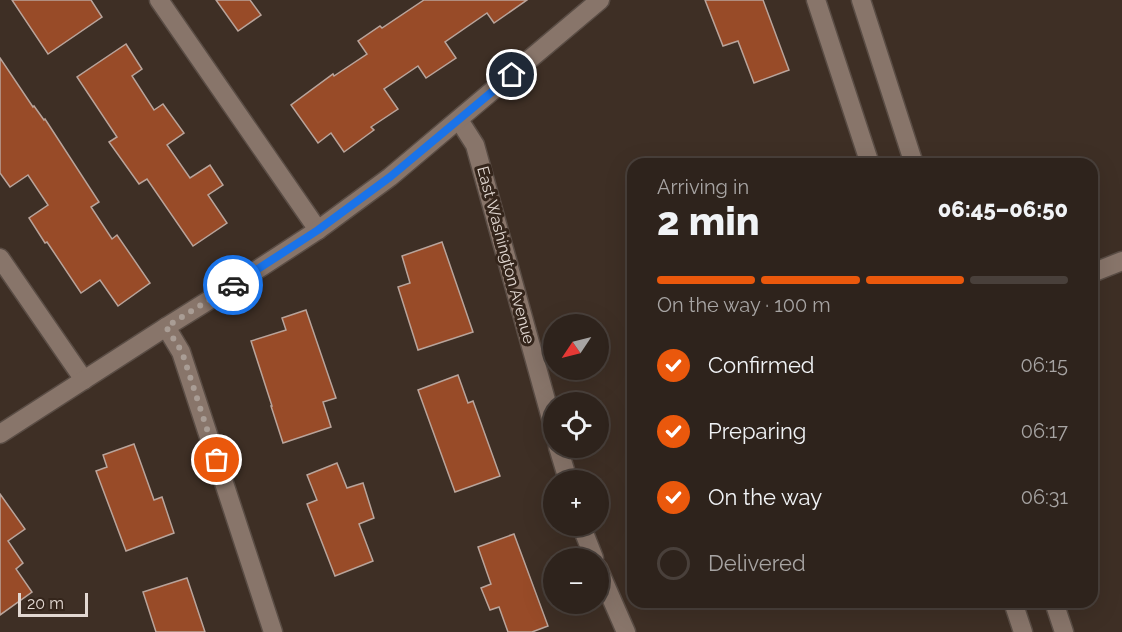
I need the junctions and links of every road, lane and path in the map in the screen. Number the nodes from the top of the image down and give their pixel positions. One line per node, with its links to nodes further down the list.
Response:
1 (159, 0): 8 (street)
2 (600, 0): 5 (street)
3 (816, 0): 6 (street)
4 (861, 0): 7 (street)
5 (459, 120): 8 (street); 14 (street, East Washington Avenue)
6 (868, 158)
7 (912, 158)
8 (318, 230): 12 (street)
9 (0, 258): 13 (street)
10 (1122, 261): 11 (street)
11 (1098, 271)
12 (166, 327): 13 (street); 19 (street)
13 (84, 380): 15 (street)
14 (544, 392)
15 (0, 434)
16 (609, 593): 20 (street)
17 (1015, 608): 21 (street)
18 (1056, 608): 22 (street)
19 (273, 632)
20 (626, 632)
21 (1023, 632)
22 (1064, 632)

